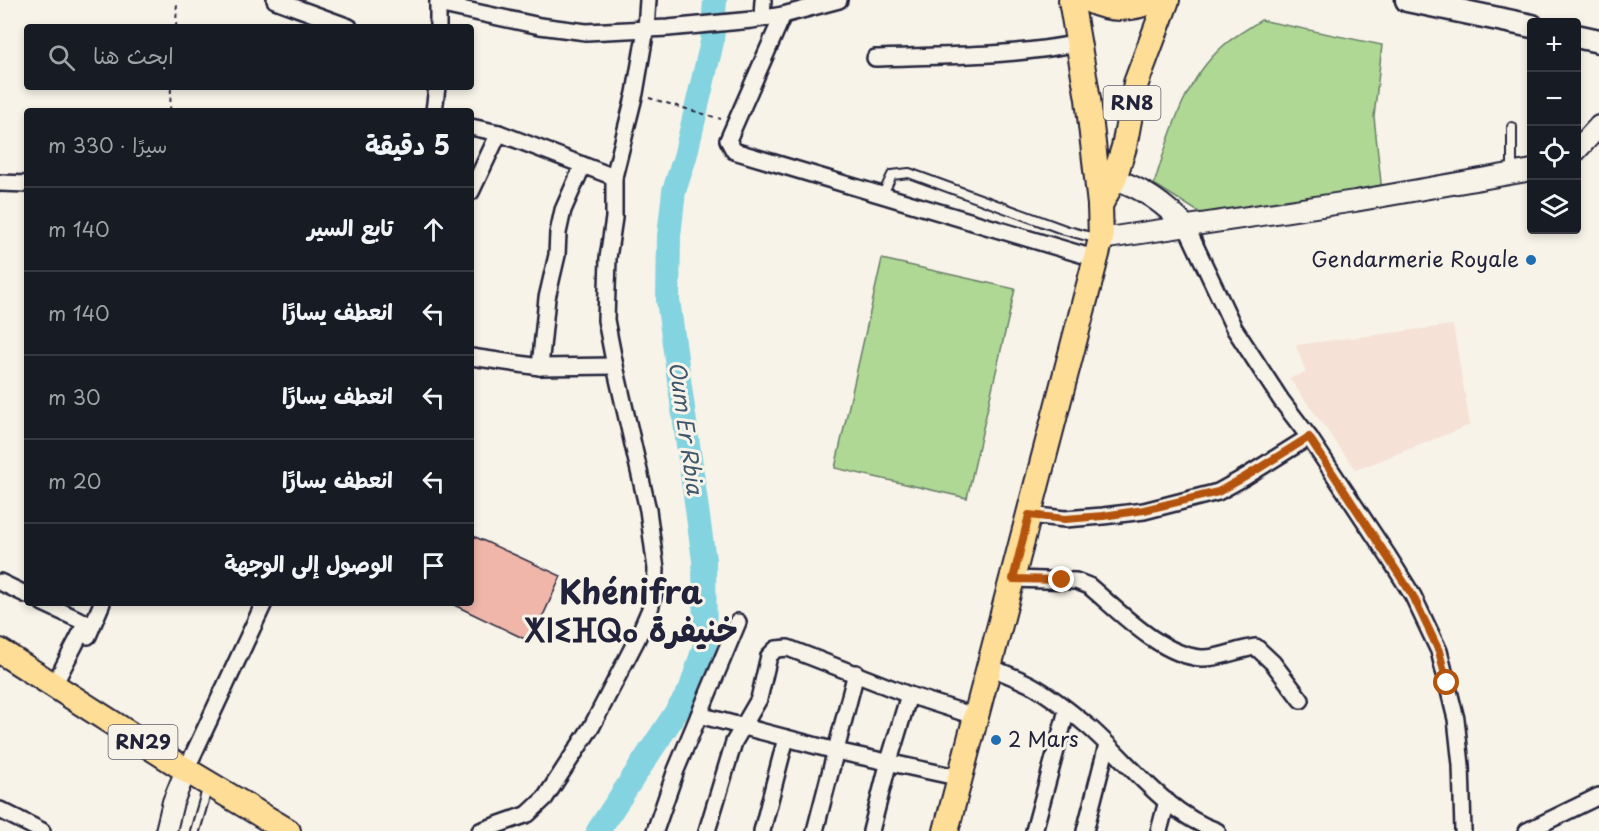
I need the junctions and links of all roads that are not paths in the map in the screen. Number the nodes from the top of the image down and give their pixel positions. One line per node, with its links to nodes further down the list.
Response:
1 (275, 0): 13 (street)
2 (648, 0): 16 (street)
3 (763, 0): 12 (street)
4 (839, 0): 11 (street)
5 (1071, 0): 19 (main road, RN8)
6 (1088, 0): 7 (main road)
7 (1155, 0)
8 (1167, 0): 32 (main road, RN8)
9 (1407, 0): 15 (main road)
10 (438, 2): 14 (street); 16 (street)
11 (783, 15): 12 (street); 36 (street)
12 (757, 19): 16 (street)
13 (342, 24)
14 (438, 24)
15 (1527, 25)
16 (646, 29): 31 (street)
17 (1581, 37): 18 (main road)
18 (1599, 40)
19 (1078, 43): 20 (street); 37 (main road, RN8)
20 (875, 58)
21 (437, 90): 22 (street)
22 (434, 108)
23 (1599, 126): 27 (street)
24 (1512, 127): 30 (lane)
25 (474, 128): 26 (street)
26 (499, 133): 28 (street); 35 (street)
27 (1581, 146)
28 (583, 165): 31 (street); 42 (street)
29 (1527, 171): 30 (street)
30 (1512, 173): 38 (street)
31 (614, 177): 41 (street)
32 (1114, 179): 37 (main road, RN8); 38 (street)
33 (0, 183): 34 (street)
34 (24, 184)
35 (474, 186)
36 (882, 196): 39 (street); 39 (lane)
37 (1100, 206): 39 (main road, RN8)
38 (1186, 226): 39 (street); 43 (street)
39 (1099, 249): 44 (main road, RN8)
40 (474, 357): 42 (street)
41 (615, 366): 42 (street); 77 (street)
42 (540, 367)
43 (1309, 437): 44 (street); 88 (street)
44 (1029, 515): 45 (main road, RN8)
45 (1013, 579): 53 (main road, RN8); 57 (street)
46 (0, 582): 47 (street)
47 (24, 594)
48 (49, 606): 55 (street)
49 (100, 606): 55 (street)
50 (263, 606): 66 (street)
51 (738, 622): 59 (street)
52 (0, 651): 55 (main road, RN29)
53 (991, 667): 58 (street); 60 (main road, RN8)
54 (856, 673): 56 (street); 61 (street); 64 (street)
55 (59, 688): 66 (main road, RN29)
56 (909, 695): 60 (street); 65 (street)
57 (1301, 699)
58 (1067, 710): 63 (street); 84 (street)
59 (699, 715): 61 (street); 78 (street)
60 (977, 717): 67 (main road, RN8)
61 (743, 727): 62 (street); 79 (street)
62 (786, 738): 64 (street); 80 (street)
63 (1107, 745): 70 (street); 85 (street)
64 (836, 751): 65 (street); 81 (street)
65 (889, 761): 67 (street); 82 (street)
66 (186, 770): 68 (main road, RN29); 74 (street)
67 (961, 778): 83 (main road, RN8)
68 (209, 784): 75 (lane); 76 (main road, RN29)
69 (1599, 796): 89 (street)
70 (1167, 801): 72 (street); 86 (street)
71 (0, 810): 73 (street)
72 (1198, 827): 87 (street)
73 (42, 831)
74 (166, 831)
75 (195, 831)
76 (288, 831)
77 (480, 831)
78 (655, 831)
79 (706, 831)
80 (762, 831)
81 (816, 831)
82 (871, 831)
83 (946, 831)
84 (1034, 831)
85 (1085, 831)
86 (1159, 831)
87 (1217, 831)
88 (1463, 831)
89 (1528, 831)

